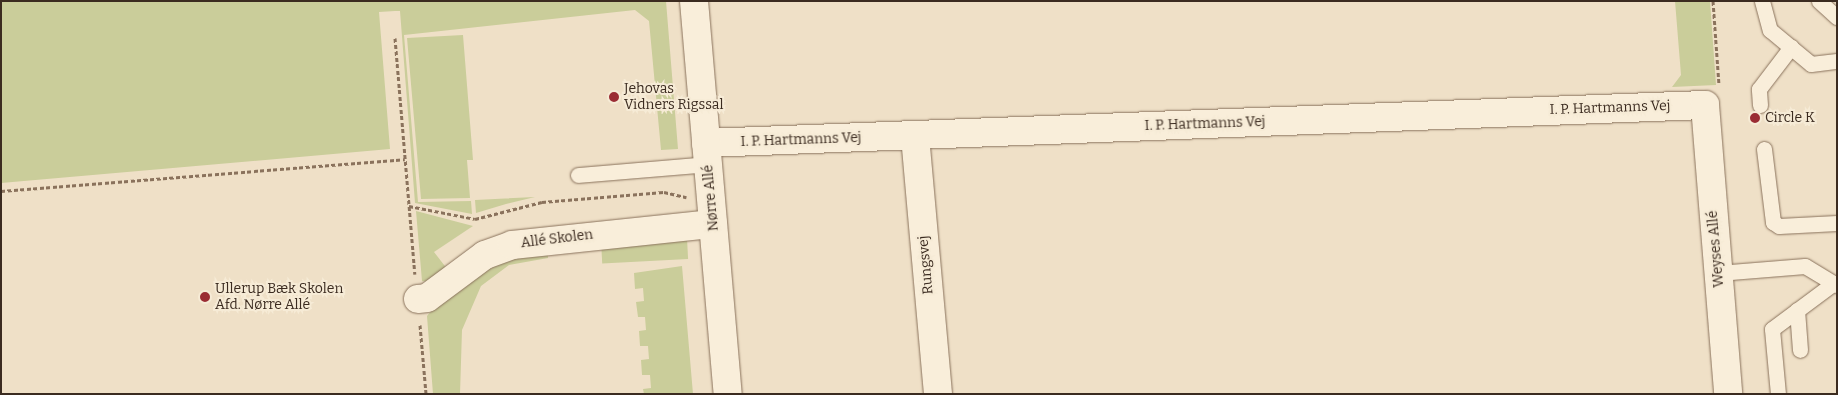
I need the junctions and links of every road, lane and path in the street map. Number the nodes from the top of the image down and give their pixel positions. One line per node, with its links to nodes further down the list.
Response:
1 (694, 1): 13 (street, Nørre Allé)
2 (1713, 1): 9 (path)
3 (1762, 1): 7 (lane)
4 (1819, 1): 5 (lane)
5 (1837, 17)
6 (395, 38): 14 (path)
7 (1791, 47): 8 (lane); 10 (lane)
8 (1837, 61)
9 (1705, 105): 11 (street, I. P. Hartmanns Vej); 21 (street, Weyses Allé)
10 (1760, 105)
11 (915, 136): 13 (street, I. P. Hartmanns Vej); 28 (street, Rungsvej)
12 (1764, 149): 19 (lane)
13 (707, 153): 15 (lane); 20 (street, Nørre Allé)
14 (405, 159): 16 (path); 18 (path)
15 (578, 175)
16 (1, 192)
17 (689, 197): 18 (path)
18 (409, 206): 23 (path)
19 (1837, 223)
20 (713, 224): 23 (street, Allé Skolen); 27 (street, Nørre Allé)
21 (1718, 274): 22 (lane); 29 (street, Weyses Allé)
22 (1835, 284): 24 (lane)
23 (418, 299): 26 (path)
24 (1797, 310): 25 (lane); 30 (lane)
25 (1800, 350)
26 (426, 394)
27 (728, 394)
28 (938, 394)
29 (1728, 394)
30 (1778, 394)

